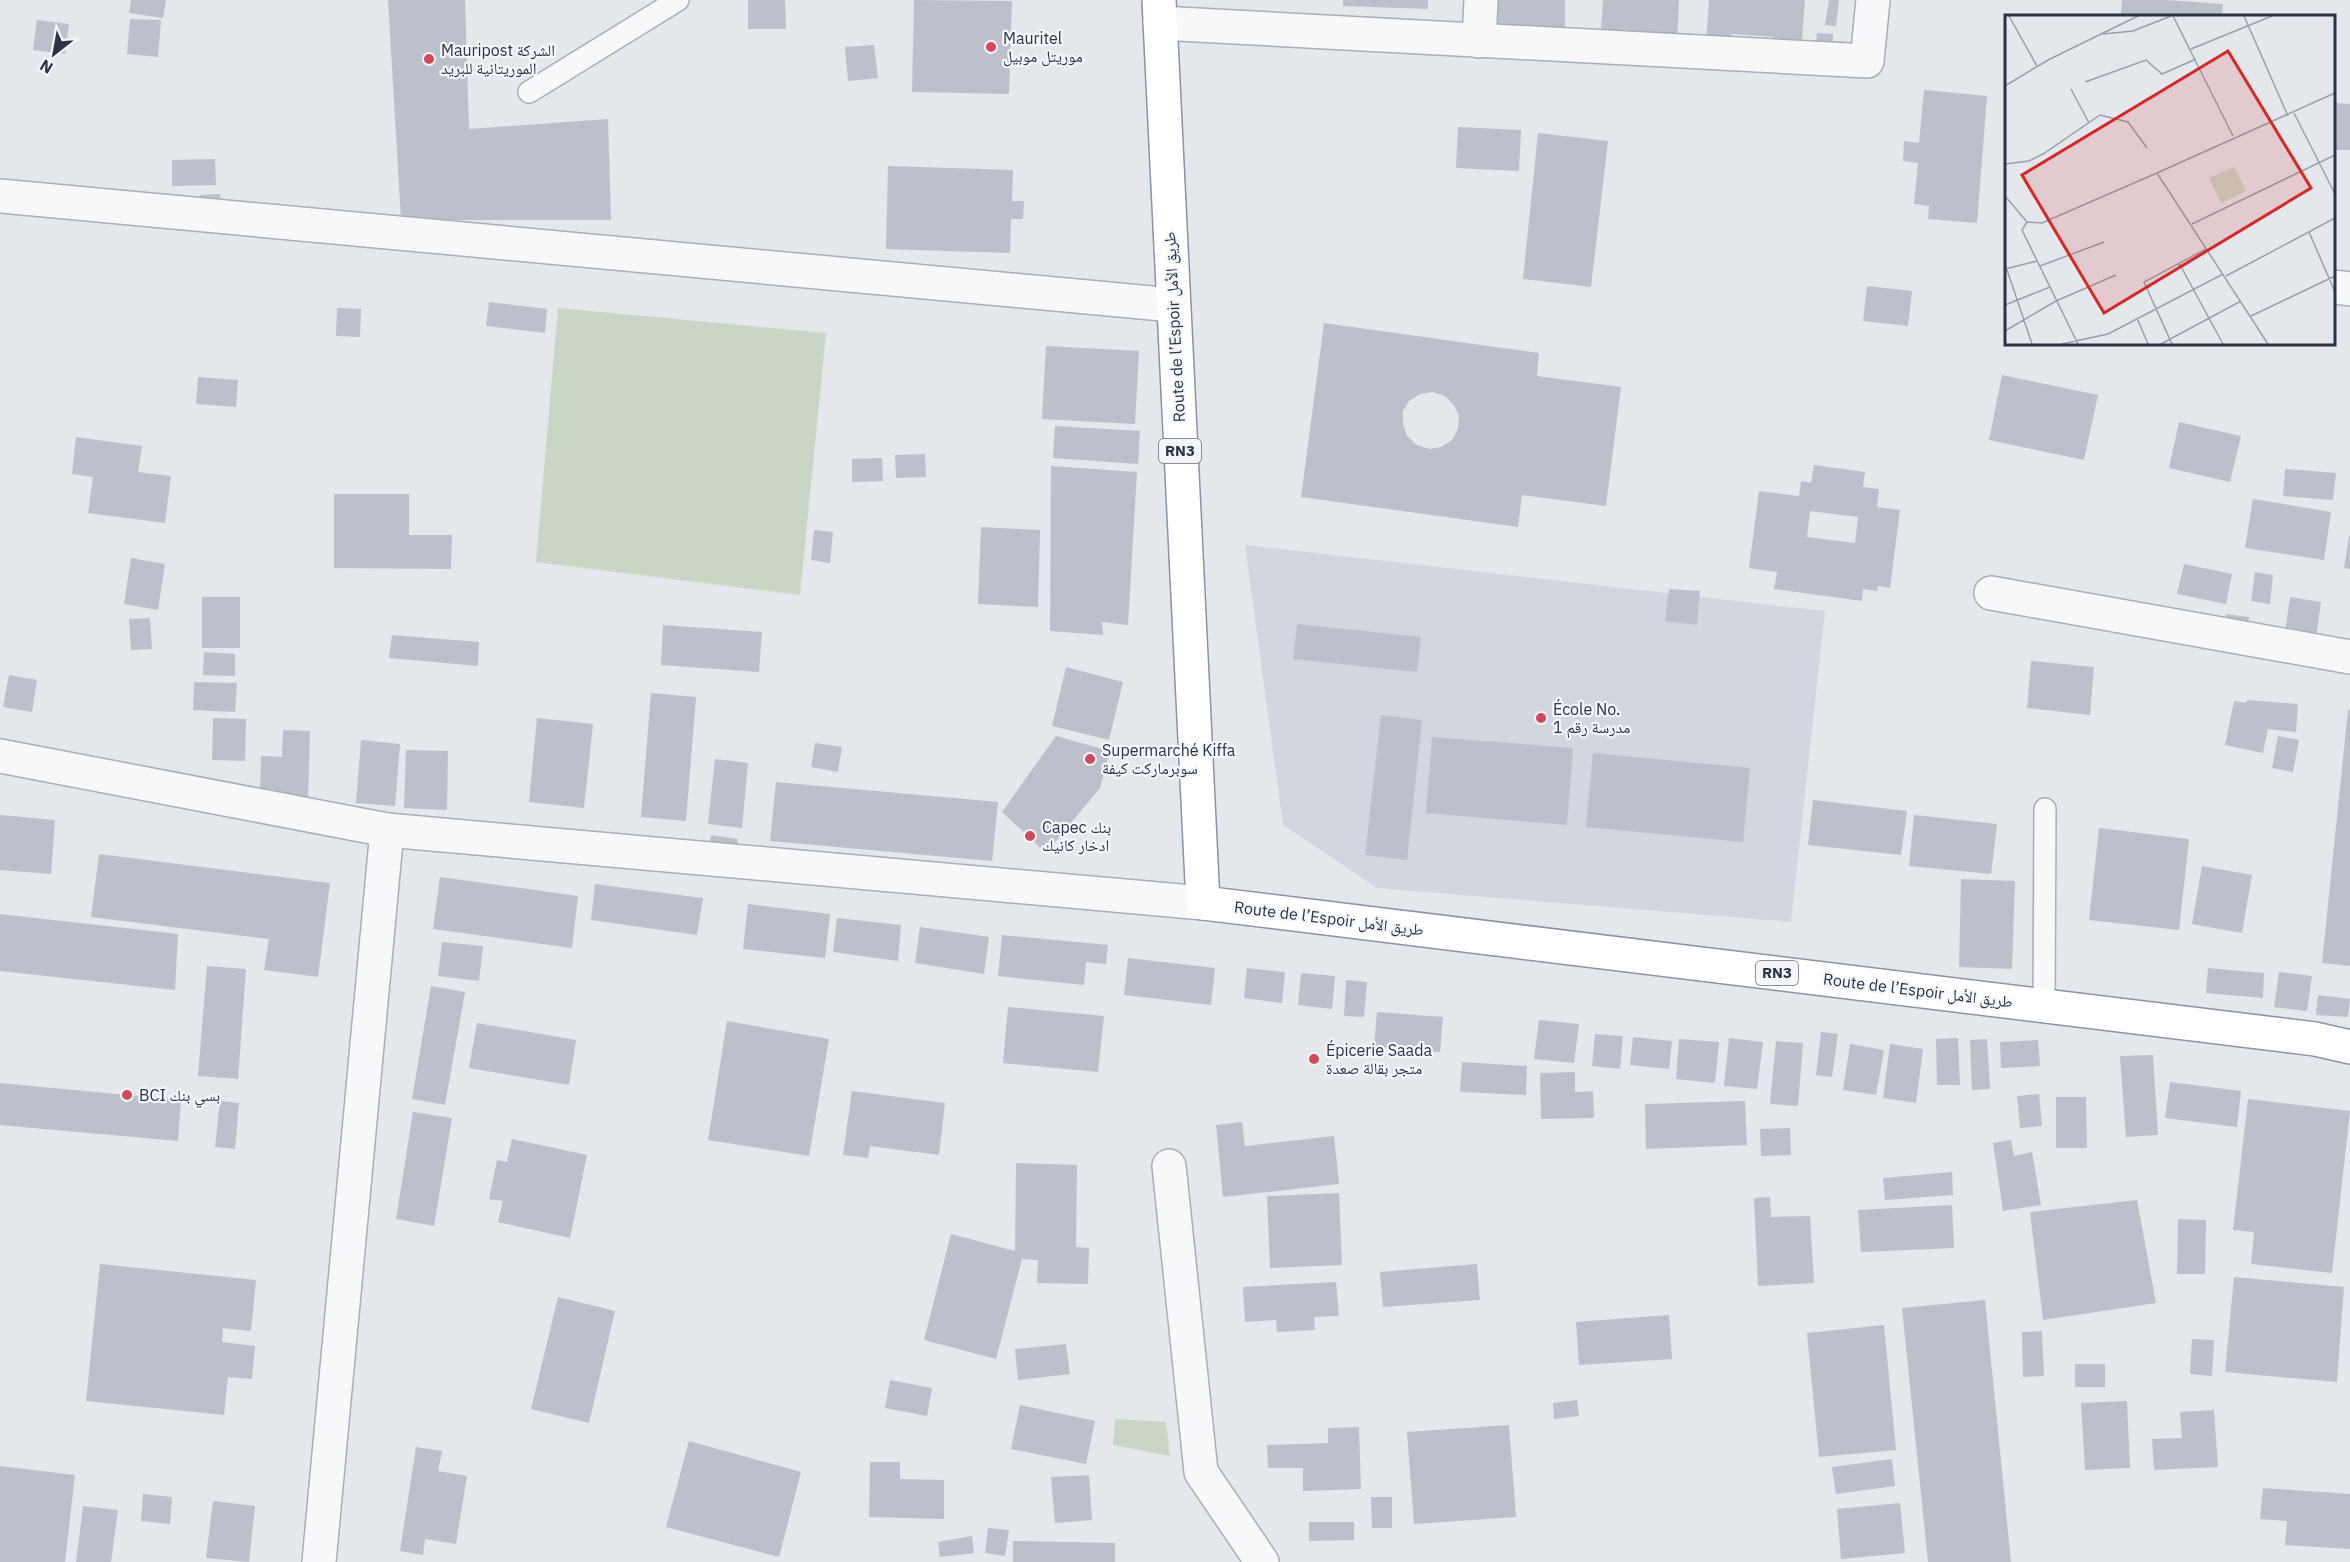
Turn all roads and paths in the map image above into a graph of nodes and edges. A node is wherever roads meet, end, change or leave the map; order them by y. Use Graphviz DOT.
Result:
graph roads {
  1 [pos="678,0"];
  2 [pos="1480,0"];
  3 [pos="1873,0"];
  4 [pos="1159,11"];
  5 [pos="1479,41"];
  6 [pos="529,92"];
  7 [pos="0,196"];
  8 [pos="2335,287"];
  9 [pos="2350,289"];
  10 [pos="1173,304"];
  11 [pos="1992,593"];
  12 [pos="2350,657"];
  13 [pos="0,756"];
  14 [pos="2045,809"];
  15 [pos="387,830"];
  16 [pos="1203,903"];
  17 [pos="2044,1006"];
  18 [pos="2350,1047"];
  19 [pos="1169,1166"];
  20 [pos="319,1562"];
  21 [pos="1262,1562"];
  1 -- 6 [label="lane"];
  2 -- 5 [label="street"];
  3 -- 5 [label="street"];
  4 -- 5 [label="street"];
  4 -- 10 [label="highway, Route de l’Espoir طريق الأمل / RN3"];
  7 -- 10 [label="street"];
  8 -- 9 [label="street"];
  10 -- 16 [label="highway, Route de l’Espoir طريق الأمل / RN3"];
  11 -- 12 [label="street"];
  13 -- 15 [label="street"];
  14 -- 17 [label="lane"];
  15 -- 16 [label="street"];
  15 -- 20 [label="street"];
  16 -- 17 [label="highway, Route de l’Espoir طريق الأمل / RN3"];
  17 -- 18 [label="highway, Route de l’Espoir طريق الأمل / RN3"];
  19 -- 21 [label="street"];
}
